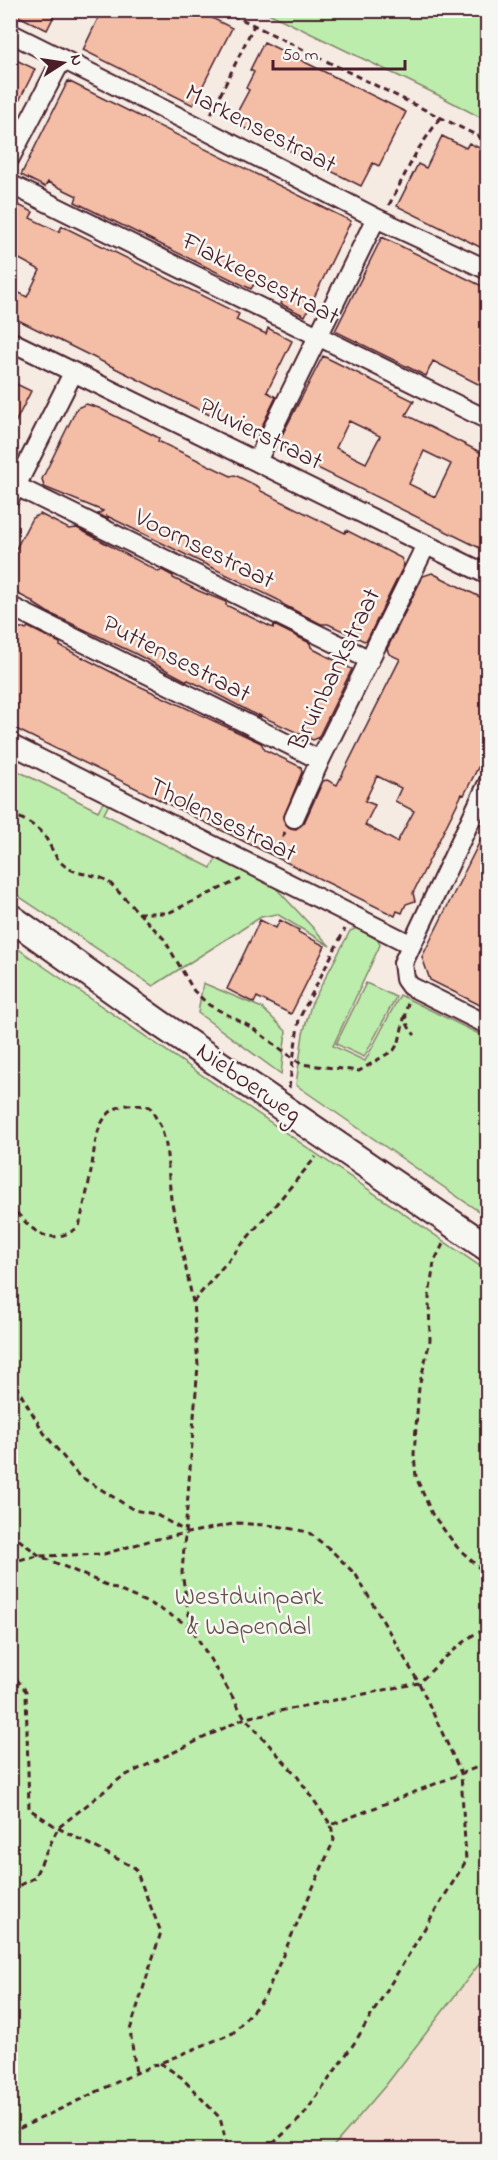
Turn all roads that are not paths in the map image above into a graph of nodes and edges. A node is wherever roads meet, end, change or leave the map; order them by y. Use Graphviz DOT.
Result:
graph roads {
  1 [pos="10,33"];
  2 [pos="62,59"];
  3 [pos="10,158"];
  4 [pos="10,184"];
  5 [pos="378,219"];
  6 [pos="488,270"];
  7 [pos="317,337"];
  8 [pos="10,341"];
  9 [pos="73,373"];
  10 [pos="488,420"];
  11 [pos="257,462"];
  12 [pos="13,492"];
  13 [pos="426,544"];
  14 [pos="488,575"];
  15 [pos="10,606"];
  16 [pos="370,660"];
  17 [pos="10,744"];
  18 [pos="320,760"];
  19 [pos="488,783"];
  20 [pos="289,824"];
  21 [pos="10,917"];
  22 [pos="410,944"];
  23 [pos="488,1025"];
  24 [pos="488,1248"];
  1 -- 2 [label="street, Markensestraat"];
  2 -- 3 [label="street"];
  2 -- 5 [label="street, Markensestraat"];
  4 -- 7 [label="street, Flakkeesestraat"];
  5 -- 6 [label="street, Markensestraat"];
  5 -- 7 [label="street"];
  7 -- 10 [label="street, Flakkeesestraat"];
  7 -- 11 [label="street"];
  8 -- 9 [label="street, Pluvierstraat"];
  9 -- 11 [label="street, Pluvierstraat"];
  9 -- 12 [label="street"];
  11 -- 13 [label="street, Pluvierstraat"];
  12 -- 16 [label="street, Voornsestraat"];
  13 -- 14 [label="street, Pluvierstraat"];
  13 -- 16 [label="street, Bruinbankstraat"];
  15 -- 18 [label="street, Puttensestraat"];
  16 -- 18 [label="street, Bruinbankstraat"];
  17 -- 22 [label="street, Tholensestraat"];
  18 -- 20 [label="street, Bruinbankstraat"];
  19 -- 22 [label="street"];
  21 -- 24 [label="street, Nieboerweg"];
  22 -- 23 [label="street"];
}
